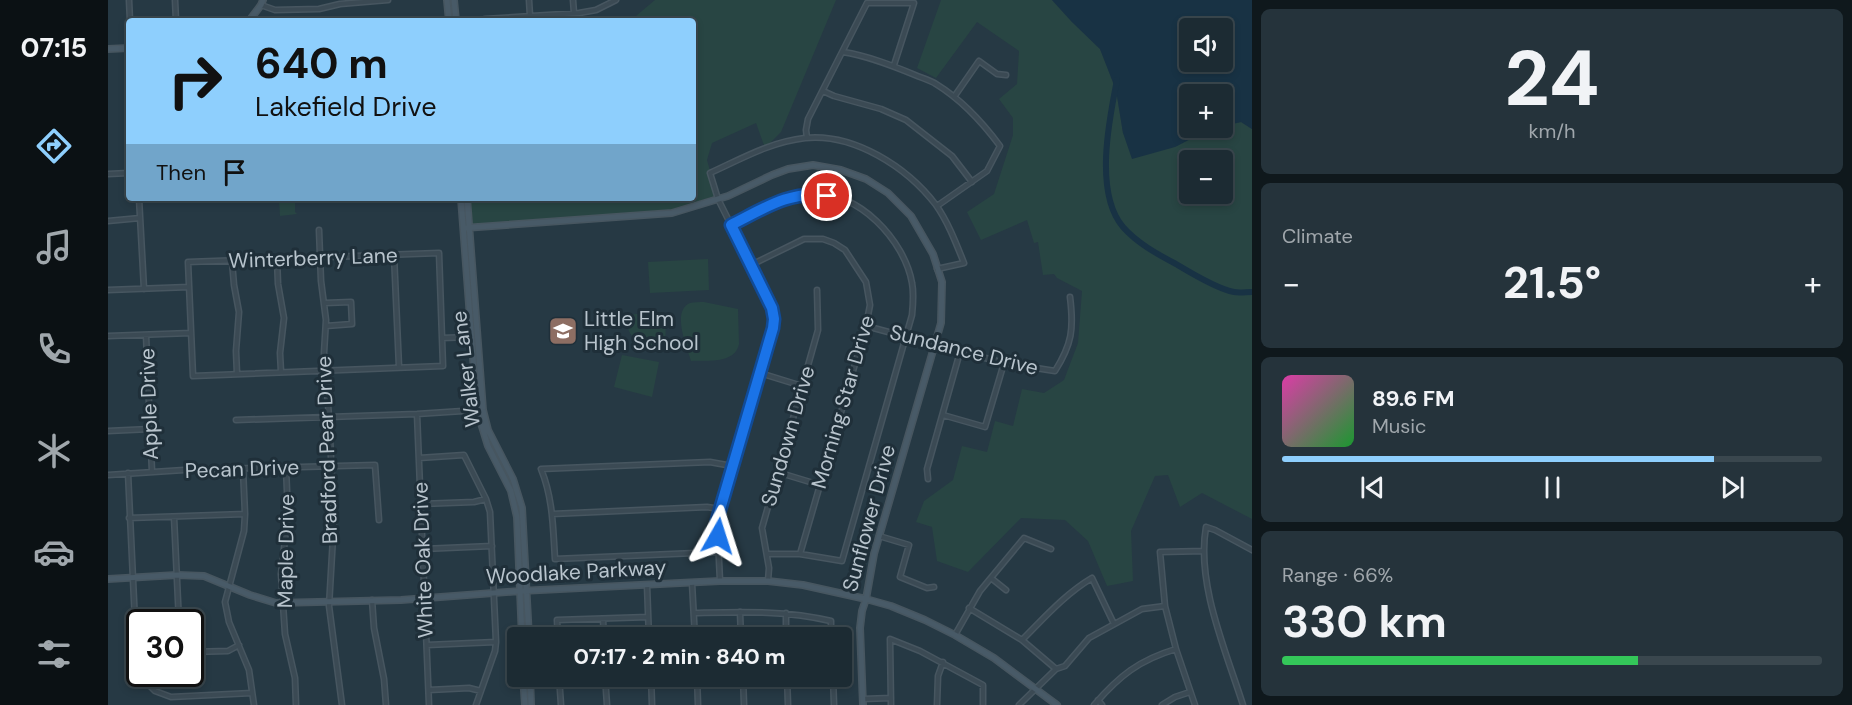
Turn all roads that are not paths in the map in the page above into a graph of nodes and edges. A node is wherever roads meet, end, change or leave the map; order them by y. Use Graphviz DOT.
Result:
graph roads {
  1 [pos="129,0"];
  2 [pos="175,0"];
  3 [pos="388,0"];
  4 [pos="447,0"];
  5 [pos="453,0"];
  6 [pos="529,0"];
  7 [pos="573,0"];
  8 [pos="616,0"];
  9 [pos="262,2"];
  10 [pos="346,2"];
  11 [pos="574,13"];
  12 [pos="530,16"];
  13 [pos="130,18"];
  14 [pos="176,18"];
  15 [pos="251,18"];
  16 [pos="448,18"];
  17 [pos="456,18"];
  18 [pos="508,18"];
  19 [pos="126,48"];
  20 [pos="108,49"];
  21 [pos="843,51"];
  22 [pos="894,65"];
  23 [pos="1006,75"];
  24 [pos="823,91"];
  25 [pos="954,97"];
  26 [pos="807,138"];
  27 [pos="126,173"];
  28 [pos="108,174"];
  29 [pos="972,182"];
  30 [pos="718,199"];
  31 [pos="139,201"];
  32 [pos="462,201"];
  33 [pos="467,201"];
  34 [pos="937,206"];
  35 [pos="140,218"];
  36 [pos="108,221"];
  37 [pos="731,225"];
  38 [pos="467,228"];
  39 [pos="319,230"];
  40 [pos="394,255"];
  41 [pos="320,257"];
  42 [pos="277,259"];
  43 [pos="232,261"];
  44 [pos="751,265"];
  45 [pos="938,269"];
  46 [pos="189,287"];
  47 [pos="144,289"];
  48 [pos="108,290"];
  49 [pos="817,290"];
  50 [pos="1070,297"];
  51 [pos="325,303"];
  52 [pos="326,326"];
  53 [pos="866,326"];
  54 [pos="191,333"];
  55 [pos="146,335"];
  56 [pos="108,336"];
  57 [pos="907,336"];
  58 [pos="474,337"];
  59 [pos="442,338"];
  60 [pos="935,344"];
  61 [pos="960,352"];
  62 [pos="1004,363"];
  63 [pos="399,367"];
  64 [pos="325,370"];
  65 [pos="281,372"];
  66 [pos="760,373"];
  67 [pos="237,374"];
  68 [pos="802,386"];
  69 [pos="480,410"];
  70 [pos="417,414"];
  71 [pos="943,415"];
  72 [pos="329,417"];
  73 [pos="236,420"];
  74 [pos="150,429"];
  75 [pos="108,431"];
  76 [pos="419,458"];
  77 [pos="331,466"];
  78 [pos="732,466"];
  79 [pos="286,468"];
  80 [pos="243,469"];
  81 [pos="152,472"];
  82 [pos="777,472"];
  83 [pos="128,473"];
  84 [pos="108,475"];
  85 [pos="928,479"];
  86 [pos="820,485"];
  87 [pos="486,499"];
  88 [pos="421,504"];
  89 [pos="720,509"];
  90 [pos="245,514"];
  91 [pos="552,514"];
  92 [pos="174,517"];
  93 [pos="129,518"];
  94 [pos="379,520"];
  95 [pos="879,536"];
  96 [pos="492,546"];
  97 [pos="423,549"];
  98 [pos="1051,549"];
  99 [pos="1252,550"];
  100 [pos="1204,551"];
  101 [pos="719,552"];
  102 [pos="768,554"];
  103 [pos="800,554"];
  104 [pos="177,575"];
  105 [pos="132,577"];
  106 [pos="991,578"];
  107 [pos="108,579"];
  108 [pos="768,581"];
  109 [pos="720,582"];
  110 [pos="692,583"];
  111 [pos="229,585"];
  112 [pos="647,585"];
  113 [pos="934,586"];
  114 [pos="1006,590"];
  115 [pos="524,591"];
  116 [pos="493,592"];
  117 [pos="425,599"];
  118 [pos="866,599"];
  119 [pos="372,600"];
  120 [pos="284,602"];
  121 [pos="329,602"];
  122 [pos="1165,606"];
  123 [pos="969,608"];
  124 [pos="134,609"];
  125 [pos="178,609"];
  126 [pos="740,612"];
  127 [pos="694,613"];
  128 [pos="786,613"];
  129 [pos="648,616"];
  130 [pos="603,619"];
  131 [pos="1114,624"];
  132 [pos="522,627"];
  133 [pos="528,627"];
  134 [pos="557,627"];
  135 [pos="603,627"];
  136 [pos="648,627"];
  137 [pos="695,627"];
  138 [pos="741,627"];
  139 [pos="786,627"];
  140 [pos="831,627"];
  141 [pos="956,635"];
  142 [pos="1022,640"];
  143 [pos="496,642"];
  144 [pos="239,645"];
  145 [pos="427,645"];
  146 [pos="1176,649"];
  147 [pos="204,652"];
  148 [pos="943,662"];
  149 [pos="1056,669"];
  150 [pos="150,687"];
  151 [pos="524,687"];
  152 [pos="530,687"];
  153 [pos="560,687"];
  154 [pos="606,687"];
  155 [pos="651,687"];
  156 [pos="697,687"];
  157 [pos="743,687"];
  158 [pos="787,687"];
  159 [pos="833,687"];
  160 [pos="1036,689"];
  161 [pos="429,690"];
  162 [pos="481,691"];
  163 [pos="1191,692"];
  164 [pos="252,693"];
  165 [pos="891,698"];
  166 [pos="1098,700"];
  167 [pos="863,702"];
  168 [pos="254,705"];
  169 [pos="296,705"];
  170 [pos="342,705"];
  171 [pos="386,705"];
  172 [pos="429,705"];
  173 [pos="476,705"];
  174 [pos="525,705"];
  175 [pos="531,705"];
  176 [pos="561,705"];
  177 [pos="607,705"];
  178 [pos="652,705"];
  179 [pos="698,705"];
  180 [pos="744,705"];
  181 [pos="788,705"];
  182 [pos="834,705"];
  183 [pos="891,705"];
  184 [pos="937,705"];
  185 [pos="983,705"];
  186 [pos="1019,705"];
  187 [pos="1057,705"];
  188 [pos="1094,705"];
  189 [pos="1102,705"];
  190 [pos="1162,705"];
  191 [pos="1195,705"];
  192 [pos="1243,705"];
  1 -- 13 [label="street"];
  2 -- 14 [label="street"];
  3 -- 10 [label="street"];
  4 -- 16 [label="street"];
  5 -- 17 [label="street"];
  6 -- 12 [label="street"];
  7 -- 11 [label="street"];
  8 -- 11 [label="street"];
  9 -- 10 [label="street"];
  9 -- 15 [label="street"];
  11 -- 12 [label="street"];
  12 -- 18 [label="street"];
  19 -- 20 [label="street"];
  21 -- 22 [label="street"];
  21 -- 22 [label="street"];
  21 -- 24 [label="street"];
  22 -- 25 [label="street"];
  23 -- 25 [label="street"];
  24 -- 26 [label="street"];
  24 -- 29 [label="street"];
  25 -- 29 [label="street"];
  26 -- 30 [label="street"];
  26 -- 34 [label="street"];
  27 -- 28 [label="street"];
  29 -- 34 [label="street"];
  30 -- 37 [label="street"];
  30 -- 38 [label="street, Sunflower Drive"];
  30 -- 45 [label="street, Sunflower Drive"];
  31 -- 35 [label="street"];
  32 -- 38 [label="street, Walker Lane"];
  33 -- 38 [label="street, Walker Lane"];
  34 -- 45 [label="street"];
  35 -- 36 [label="street"];
  35 -- 47 [label="street"];
  37 -- 44 [label="street"];
  37 -- 57 [label="street"];
  38 -- 58 [label="street, Walker Lane"];
  39 -- 41 [label="street, Bradford Pear Drive"];
  40 -- 41 [label="street, Winterberry Lane"];
  40 -- 59 [label="street, Winterberry Lane"];
  40 -- 63 [label="street"];
  41 -- 42 [label="street, Winterberry Lane"];
  41 -- 51 [label="street, Bradford Pear Drive"];
  42 -- 43 [label="street, Winterberry Lane"];
  42 -- 65 [label="street"];
  43 -- 46 [label="street, Winterberry Lane"];
  43 -- 67 [label="street"];
  44 -- 53 [label="street, Morning Star Drive"];
  44 -- 66 [label="street"];
  45 -- 60 [label="street, Sunflower Drive"];
  46 -- 47 [label="street"];
  46 -- 54 [label="street"];
  47 -- 48 [label="street"];
  49 -- 68 [label="street, Sundown Drive"];
  50 -- 62 [label="street, Sundance Drive"];
  51 -- 52 [label="street, Bradford Pear Drive"];
  51 -- 52 [label="street"];
  52 -- 64 [label="street, Bradford Pear Drive"];
  53 -- 57 [label="street, Sundance Drive"];
  53 -- 86 [label="street, Morning Star Drive"];
  54 -- 55 [label="street"];
  54 -- 67 [label="street"];
  55 -- 56 [label="street"];
  55 -- 74 [label="street, Apple Drive"];
  57 -- 60 [label="street, Sundance Drive"];
  57 -- 103 [label="street"];
  58 -- 59 [label="street"];
  58 -- 69 [label="street, Walker Lane"];
  59 -- 63 [label="street"];
  60 -- 61 [label="street, Sundance Drive"];
  60 -- 95 [label="street, Sunflower Drive"];
  61 -- 62 [label="street, Sundance Drive"];
  61 -- 71 [label="street"];
  62 -- 71 [label="street"];
  63 -- 64 [label="street"];
  64 -- 65 [label="street"];
  64 -- 72 [label="street, Bradford Pear Drive"];
  65 -- 67 [label="street"];
  66 -- 68 [label="street"];
  66 -- 78 [label="street"];
  68 -- 82 [label="street, Sundown Drive"];
  69 -- 70 [label="street"];
  69 -- 115 [label="street, Walker Lane"];
  70 -- 72 [label="street"];
  70 -- 76 [label="street, White Oak Drive"];
  71 -- 85 [label="street"];
  72 -- 73 [label="street"];
  72 -- 77 [label="street, Bradford Pear Drive"];
  74 -- 75 [label="street"];
  74 -- 81 [label="street, Apple Drive"];
  76 -- 87 [label="street"];
  76 -- 88 [label="street, White Oak Drive"];
  77 -- 79 [label="street, Pecan Drive"];
  77 -- 94 [label="street, Pecan Drive"];
  77 -- 121 [label="street, Bradford Pear Drive"];
  78 -- 89 [label="street"];
  78 -- 91 [label="street"];
  79 -- 80 [label="street, Pecan Drive"];
  79 -- 120 [label="street, Maple Drive"];
  80 -- 81 [label="street, Pecan Drive"];
  80 -- 90 [label="street"];
  81 -- 83 [label="street, Pecan Drive"];
  82 -- 86 [label="street"];
  82 -- 102 [label="street, Sundown Drive"];
  83 -- 84 [label="street, Pecan Drive"];
  83 -- 93 [label="street"];
  86 -- 103 [label="street, Morning Star Drive"];
  87 -- 88 [label="street"];
  87 -- 96 [label="street"];
  88 -- 97 [label="street, White Oak Drive"];
  89 -- 91 [label="street"];
  89 -- 101 [label="street"];
  90 -- 92 [label="street"];
  90 -- 111 [label="street"];
  91 -- 101 [label="street"];
  92 -- 93 [label="street"];
  92 -- 104 [label="street"];
  93 -- 105 [label="street"];
  95 -- 113 [label="street"];
  95 -- 118 [label="street, Sunflower Drive"];
  96 -- 97 [label="street"];
  96 -- 116 [label="street"];
  97 -- 117 [label="street, White Oak Drive"];
  98 -- 106 [label="street"];
  99 -- 100 [label="street"];
  100 -- 122 [label="street"];
  100 -- 192 [label="street"];
  101 -- 109 [label="street"];
  102 -- 103 [label="street"];
  102 -- 108 [label="street, Sundown Drive"];
  104 -- 105 [label="street, Woodlake Parkway"];
  104 -- 111 [label="street, Woodlake Parkway"];
  104 -- 125 [label="street"];
  105 -- 107 [label="street, Woodlake Parkway"];
  105 -- 124 [label="street"];
  106 -- 114 [label="street"];
  106 -- 123 [label="street"];
  108 -- 109 [label="street, Woodlake Parkway"];
  108 -- 118 [label="street, Woodlake Parkway"];
  109 -- 110 [label="street, Woodlake Parkway"];
  110 -- 112 [label="street, Woodlake Parkway"];
  110 -- 127 [label="street"];
  111 -- 120 [label="street, Woodlake Parkway"];
  111 -- 144 [label="street"];
  112 -- 115 [label="street, Woodlake Parkway"];
  112 -- 129 [label="street"];
  115 -- 116 [label="street, Woodlake Parkway"];
  115 -- 132 [label="street, Walker Lane"];
  115 -- 133 [label="street, Walker Lane"];
  116 -- 117 [label="street, Woodlake Parkway"];
  116 -- 143 [label="street"];
  117 -- 119 [label="street, Woodlake Parkway"];
  117 -- 145 [label="street, White Oak Drive"];
  118 -- 141 [label="street, Woodlake Parkway"];
  118 -- 167 [label="street, Sunflower Drive"];
  119 -- 121 [label="street, Woodlake Parkway"];
  119 -- 171 [label="street"];
  120 -- 121 [label="street, Woodlake Parkway"];
  120 -- 169 [label="street, Maple Drive"];
  121 -- 170 [label="street, Bradford Pear Drive"];
  122 -- 131 [label="street"];
  122 -- 146 [label="street"];
  123 -- 141 [label="street"];
  123 -- 142 [label="street"];
  126 -- 127 [label="street"];
  126 -- 128 [label="street"];
  126 -- 138 [label="street"];
  127 -- 137 [label="street"];
  128 -- 139 [label="street"];
  128 -- 140 [label="street"];
  129 -- 130 [label="street"];
  129 -- 136 [label="street"];
  130 -- 134 [label="street"];
  130 -- 135 [label="street"];
  131 -- 142 [label="street"];
  131 -- 149 [label="street"];
  141 -- 160 [label="street, Woodlake Parkway"];
  142 -- 149 [label="street"];
  143 -- 145 [label="street"];
  143 -- 162 [label="street"];
  144 -- 147 [label="street"];
  144 -- 164 [label="street"];
  145 -- 161 [label="street, White Oak Drive"];
  146 -- 163 [label="street"];
  146 -- 166 [label="street"];
  148 -- 165 [label="street"];
  148 -- 184 [label="street"];
  148 -- 185 [label="street"];
  149 -- 160 [label="street"];
  150 -- 164 [label="street"];
  151 -- 174 [label="street"];
  152 -- 175 [label="street"];
  153 -- 176 [label="street"];
  154 -- 177 [label="street"];
  155 -- 178 [label="street"];
  156 -- 179 [label="street"];
  157 -- 180 [label="street"];
  158 -- 181 [label="street"];
  159 -- 182 [label="street"];
  160 -- 186 [label="street"];
  160 -- 187 [label="street, Woodlake Parkway"];
  161 -- 162 [label="street"];
  161 -- 172 [label="street, White Oak Drive"];
  162 -- 173 [label="street"];
  163 -- 190 [label="street"];
  163 -- 191 [label="street"];
  164 -- 168 [label="street"];
  165 -- 167 [label="street"];
  165 -- 183 [label="street"];
  166 -- 188 [label="street"];
  166 -- 189 [label="street"];
}
